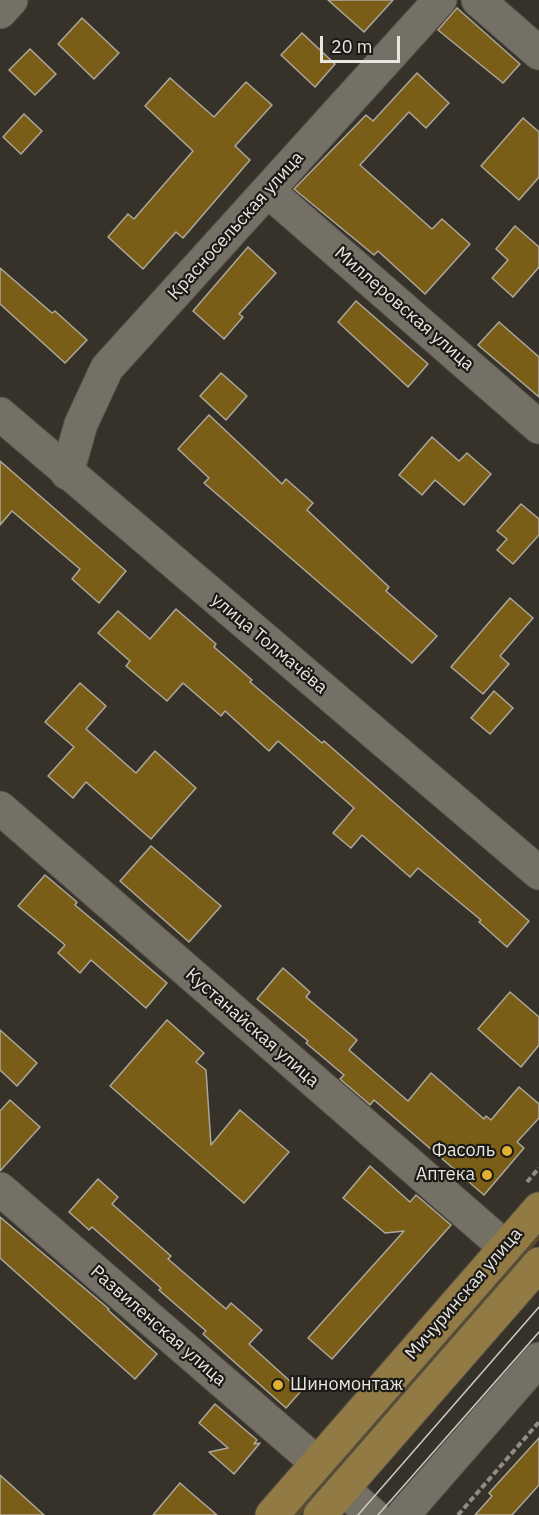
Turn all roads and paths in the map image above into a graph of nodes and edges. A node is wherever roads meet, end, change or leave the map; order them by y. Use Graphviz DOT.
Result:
graph roads {
  1 [pos="11,0"];
  2 [pos="440,0"];
  3 [pos="478,0"];
  4 [pos="0,12"];
  5 [pos="539,53"];
  6 [pos="268,191"];
  7 [pos="0,414"];
  8 [pos="539,427"];
  9 [pos="68,473"];
  10 [pos="0,808"];
  11 [pos="539,873"];
  12 [pos="0,1190"];
  13 [pos="539,1209"];
  14 [pos="505,1247"];
  15 [pos="537,1269"];
  16 [pos="539,1359"];
  17 [pos="539,1422"];
  18 [pos="317,1463"];
  19 [pos="343,1488"];
  20 [pos="272,1515"];
  21 [pos="320,1515"];
  22 [pos="373,1515"];
  23 [pos="403,1515"];
  24 [pos="459,1515"];
  1 -- 4 [label="street"];
  2 -- 6 [label="street, Красносельская улица"];
  3 -- 5 [label="street"];
  6 -- 8 [label="street, Миллеровская улица"];
  6 -- 9 [label="street, Красносельская улица"];
  7 -- 9 [label="street, улица Толмачёва"];
  9 -- 11 [label="street, улица Толмачёва"];
  10 -- 14 [label="street, Кустанайская улица"];
  12 -- 18 [label="street, Развиленская улица"];
  13 -- 14 [label="main road, Мичуринская улица"];
  14 -- 18 [label="main road, Мичуринская улица"];
  15 -- 19 [label="main road, Мичуринская улица"];
  16 -- 23 [label="street"];
  17 -- 24 [label="path"];
  18 -- 20 [label="main road, Мичуринская улица"];
  19 -- 21 [label="main road, Мичуринская улица"];
  19 -- 22 [label="street"];
}
